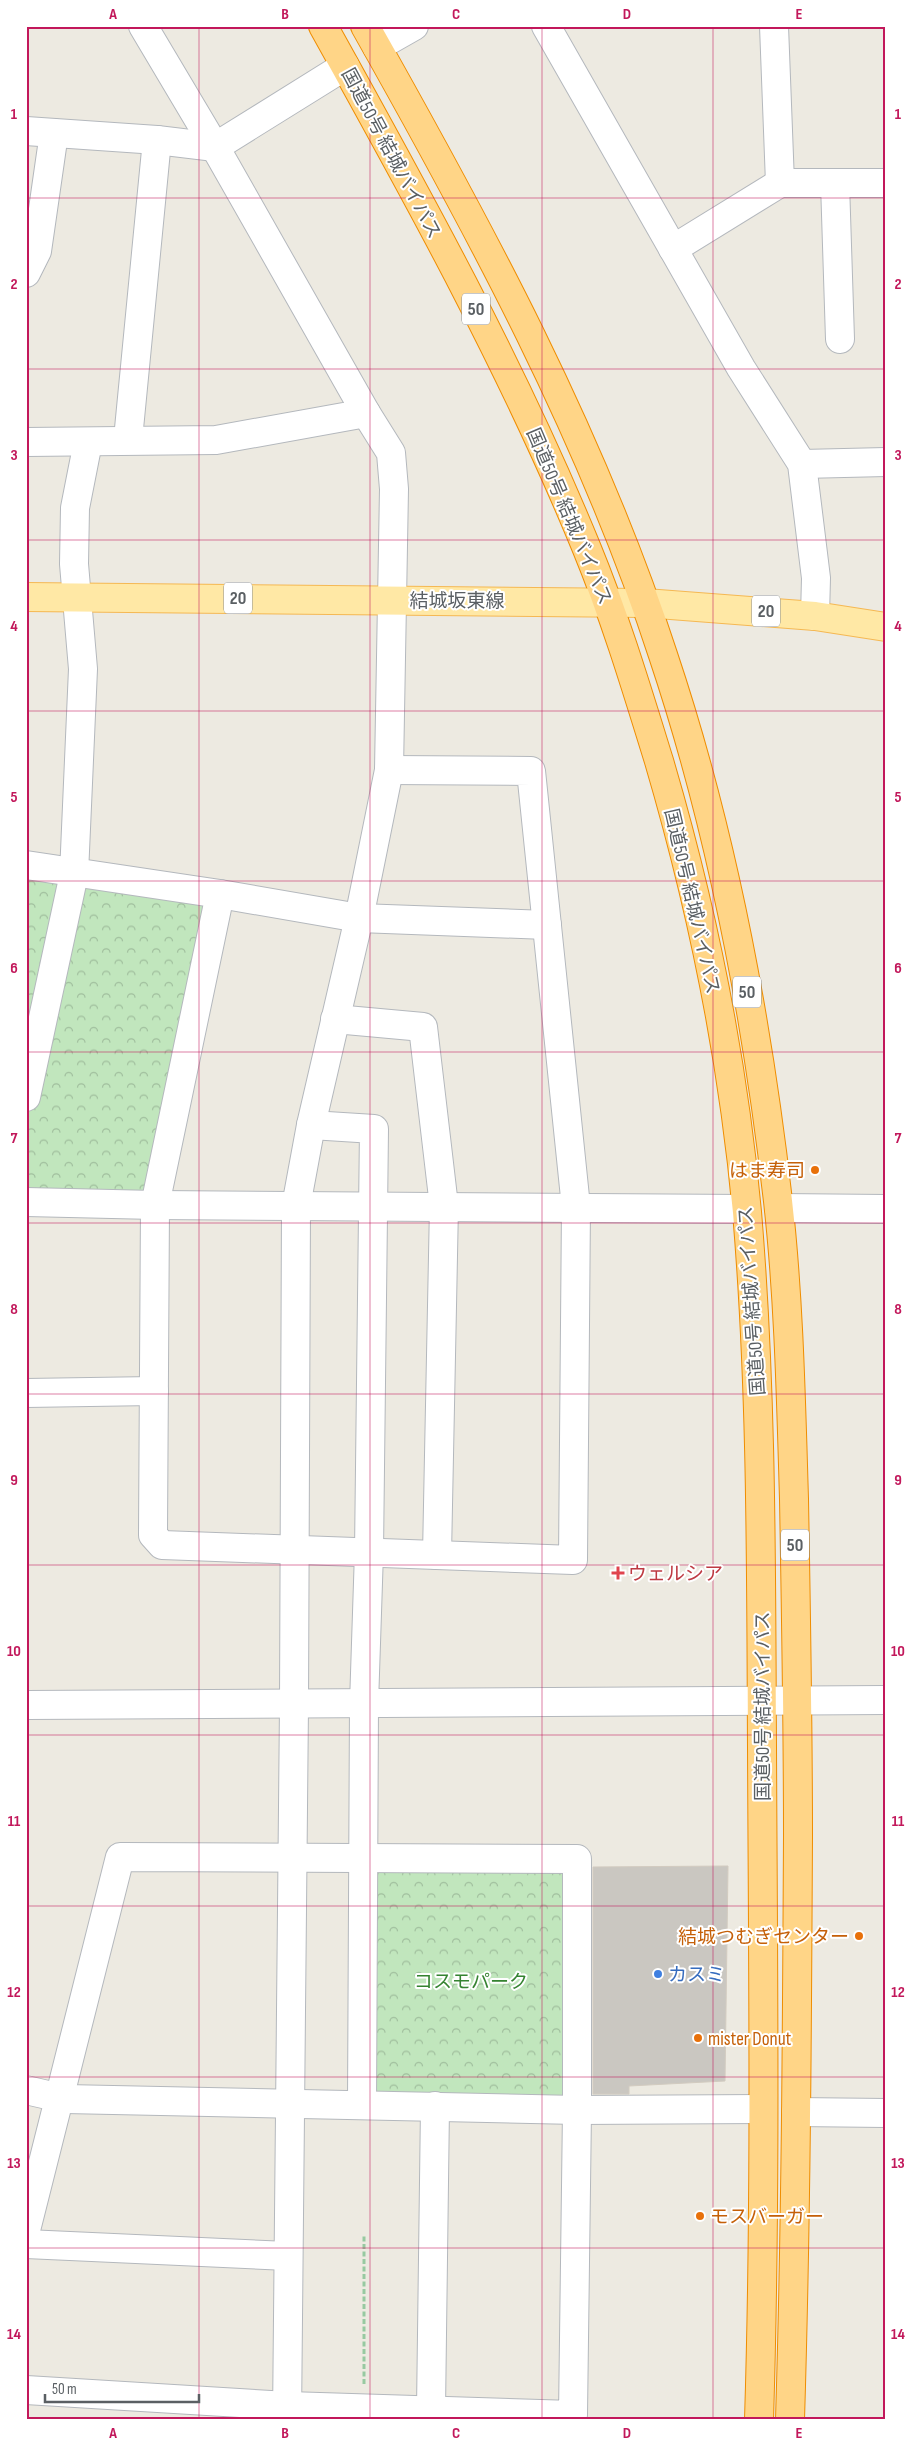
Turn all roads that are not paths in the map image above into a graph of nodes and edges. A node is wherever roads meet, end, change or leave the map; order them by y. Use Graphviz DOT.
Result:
graph roads {
  1 [pos="143,26"];
  2 [pos="324,26"];
  3 [pos="414,26"];
  4 [pos="546,26"];
  5 [pos="774,26"];
  6 [pos="371,37"];
  7 [pos="345,66"];
  8 [pos="26,131"];
  9 [pos="54,133"];
  10 [pos="157,140"];
  11 [pos="215,147"];
  12 [pos="780,183"];
  13 [pos="835,183"];
  14 [pos="886,183"];
  15 [pos="672,249"];
  16 [pos="26,273"];
  17 [pos="840,339"];
  18 [pos="366,413"];
  19 [pos="128,439"];
  20 [pos="26,442"];
  21 [pos="88,442"];
  22 [pos="886,462"];
  23 [pos="802,464"];
  24 [pos="78,596"];
  25 [pos="26,597"];
  26 [pos="391,600"];
  27 [pos="607,602"];
  28 [pos="645,603"];
  29 [pos="815,616"];
  30 [pos="886,627"];
  31 [pos="389,770"];
  32 [pos="26,865"];
  33 [pos="74,874"];
  34 [pos="220,894"];
  35 [pos="359,918"];
  36 [pos="547,925"];
  37 [pos="334,1018"];
  38 [pos="26,1097"];
  39 [pos="311,1125"];
  40 [pos="26,1202"];
  41 [pos="155,1205"];
  42 [pos="296,1206"];
  43 [pos="372,1206"];
  44 [pos="444,1206"];
  45 [pos="576,1207"];
  46 [pos="779,1208"];
  47 [pos="746,1209"];
  48 [pos="886,1209"];
  49 [pos="154,1392"];
  50 [pos="26,1393"];
  51 [pos="296,1549"];
  52 [pos="369,1552"];
  53 [pos="437,1555"];
  54 [pos="762,1700"];
  55 [pos="798,1700"];
  56 [pos="886,1700"];
  57 [pos="364,1704"];
  58 [pos="26,1705"];
  59 [pos="294,1705"];
  60 [pos="292,1858"];
  61 [pos="364,1858"];
  62 [pos="26,2090"];
  63 [pos="60,2098"];
  64 [pos="290,2103"];
  65 [pos="362,2105"];
  66 [pos="434,2106"];
  67 [pos="577,2110"];
  68 [pos="762,2110"];
  69 [pos="796,2112"];
  70 [pos="886,2113"];
  71 [pos="26,2230"];
  72 [pos="26,2244"];
  73 [pos="288,2256"];
  74 [pos="26,2390"];
  75 [pos="431,2410"];
  76 [pos="288,2413"];
  77 [pos="759,2420"];
  78 [pos="790,2420"];
  1 -- 11 [label="street"];
  2 -- 7 [label="highway, 国道50号 結城バイパス / 50"];
  3 -- 6 [label="street"];
  4 -- 15 [label="street"];
  5 -- 12 [label="street"];
  6 -- 28 [label="highway, 国道50号 結城バイパス / 50"];
  7 -- 11 [label="street"];
  7 -- 27 [label="highway, 国道50号 結城バイパス / 50"];
  8 -- 9 [label="street"];
  9 -- 10 [label="street"];
  9 -- 16 [label="street"];
  10 -- 11 [label="street"];
  10 -- 19 [label="street"];
  11 -- 18 [label="street"];
  12 -- 13 [label="street"];
  12 -- 15 [label="street"];
  13 -- 14 [label="street"];
  13 -- 17 [label="street"];
  15 -- 23 [label="street"];
  18 -- 19 [label="street"];
  18 -- 26 [label="street"];
  19 -- 21 [label="street"];
  20 -- 21 [label="street"];
  21 -- 24 [label="street"];
  22 -- 23 [label="street"];
  23 -- 29 [label="street"];
  24 -- 25 [label="main road, 結城坂東線 / 20"];
  24 -- 26 [label="main road, 結城坂東線 / 20"];
  24 -- 33 [label="street"];
  26 -- 27 [label="main road, 結城坂東線 / 20"];
  26 -- 31 [label="street"];
  27 -- 28 [label="main road, 結城坂東線 / 20"];
  27 -- 47 [label="highway, 国道50号 結城バイパス / 50"];
  28 -- 29 [label="main road, 結城坂東線 / 20"];
  28 -- 46 [label="highway, 国道50号 結城バイパス / 50"];
  29 -- 30 [label="main road, 結城坂東線 / 20"];
  31 -- 35 [label="street"];
  31 -- 36 [label="street"];
  32 -- 33 [label="street"];
  33 -- 34 [label="street"];
  33 -- 38 [label="street"];
  34 -- 35 [label="street"];
  34 -- 41 [label="street"];
  35 -- 36 [label="street"];
  35 -- 37 [label="street"];
  36 -- 45 [label="street"];
  37 -- 39 [label="street"];
  37 -- 44 [label="street"];
  39 -- 42 [label="street"];
  39 -- 43 [label="street"];
  40 -- 41 [label="street"];
  41 -- 42 [label="street"];
  41 -- 49 [label="street"];
  42 -- 43 [label="street"];
  42 -- 51 [label="street"];
  43 -- 44 [label="street"];
  43 -- 52 [label="street"];
  44 -- 45 [label="street"];
  44 -- 53 [label="street"];
  45 -- 47 [label="street"];
  45 -- 53 [label="street"];
  46 -- 48 [label="street"];
  46 -- 55 [label="highway, 国道50号 結城バイパス / 50"];
  47 -- 54 [label="highway, 国道50号 結城バイパス / 50"];
  49 -- 50 [label="street"];
  49 -- 51 [label="street"];
  51 -- 52 [label="street"];
  51 -- 59 [label="street"];
  52 -- 53 [label="street"];
  52 -- 57 [label="street"];
  54 -- 55 [label="street"];
  54 -- 57 [label="street"];
  54 -- 68 [label="highway, 国道50号 結城バイパス / 50"];
  55 -- 56 [label="street"];
  55 -- 69 [label="highway, 国道50号 結城バイパス / 50"];
  57 -- 59 [label="street"];
  57 -- 61 [label="street"];
  58 -- 59 [label="street"];
  59 -- 60 [label="street"];
  60 -- 61 [label="street"];
  60 -- 63 [label="street"];
  60 -- 64 [label="street"];
  61 -- 65 [label="street"];
  61 -- 67 [label="street"];
  62 -- 63 [label="street"];
  63 -- 64 [label="street"];
  63 -- 71 [label="street"];
  64 -- 65 [label="street"];
  64 -- 73 [label="street"];
  65 -- 66 [label="street"];
  66 -- 67 [label="street"];
  66 -- 75 [label="street"];
  67 -- 68 [label="street"];
  67 -- 75 [label="street"];
  68 -- 77 [label="highway, 国道50号 結城バイパス / 50"];
  69 -- 70 [label="street"];
  69 -- 78 [label="highway, 国道50号 結城バイパス / 50"];
  72 -- 73 [label="street"];
  73 -- 76 [label="street"];
  74 -- 76 [label="street"];
  75 -- 76 [label="street"];
}
